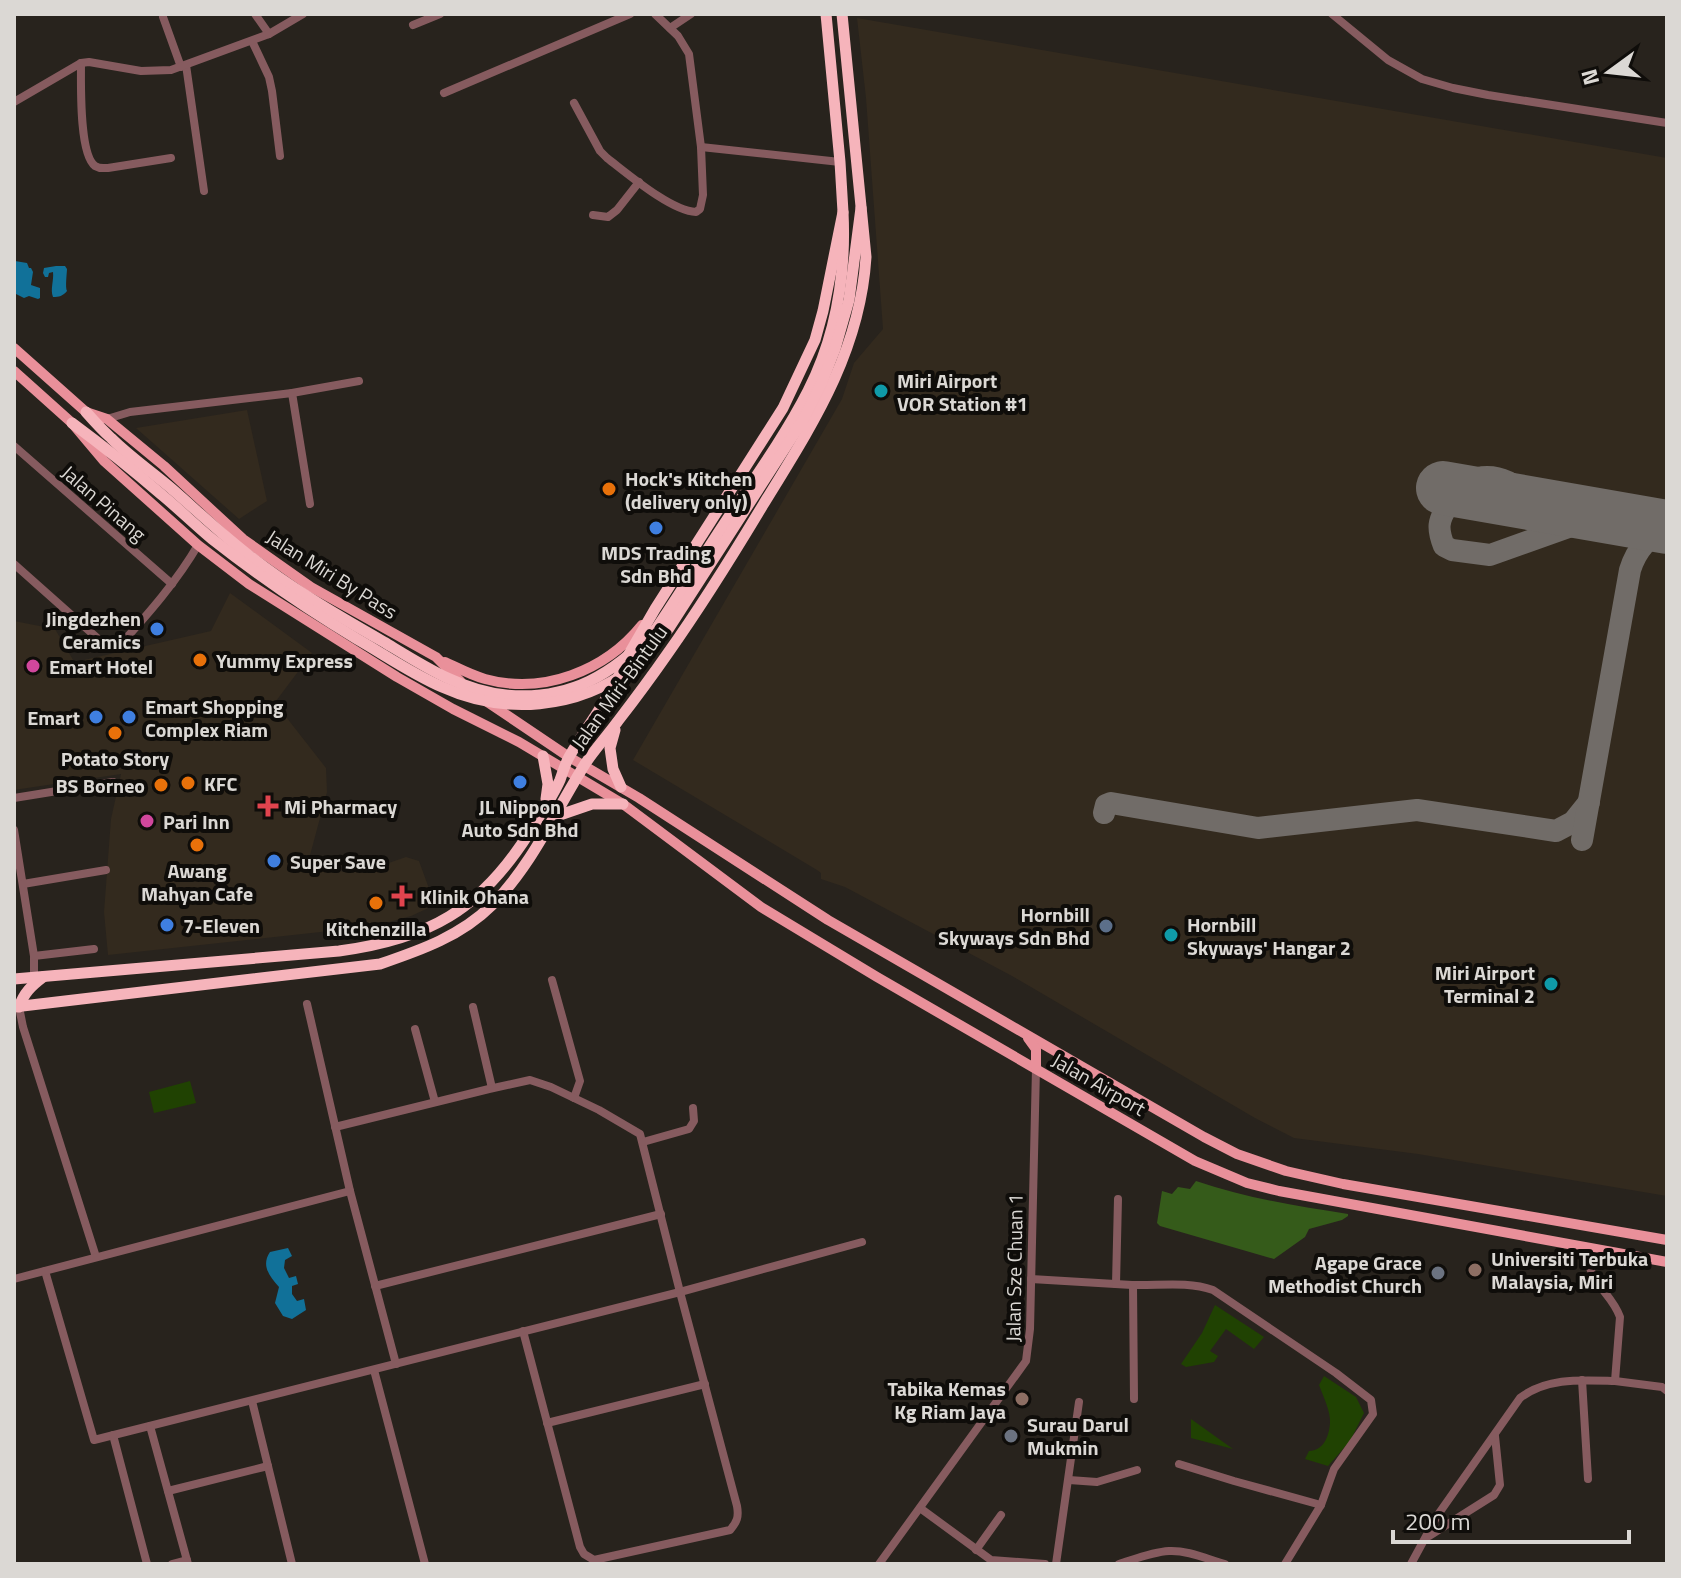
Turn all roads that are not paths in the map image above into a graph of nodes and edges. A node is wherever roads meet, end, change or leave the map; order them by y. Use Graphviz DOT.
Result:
graph roads {
  1 [pos="255,14"];
  2 [pos="303,14"];
  3 [pos="440,14"];
  4 [pos="630,14"];
  5 [pos="655,14"];
  6 [pos="691,14"];
  7 [pos="826,14"];
  8 [pos="842,14"];
  9 [pos="1332,14"];
  10 [pos="163,17"];
  11 [pos="413,25"];
  12 [pos="670,28"];
  13 [pos="269,34"];
  14 [pos="252,41"];
  15 [pos="81,63"];
  16 [pos="184,66"];
  17 [pos="444,93"];
  18 [pos="14,102"];
  19 [pos="574,103"];
  20 [pos="1667,123"];
  21 [pos="701,147"];
  22 [pos="280,156"];
  23 [pos="171,158"];
  24 [pos="840,162"];
  25 [pos="639,182"];
  26 [pos="204,191"];
  27 [pos="861,208"];
  28 [pos="843,212"];
  29 [pos="593,215"];
  30 [pos="14,348"];
  31 [pos="14,371"];
  32 [pos="359,381"];
  33 [pos="292,393"];
  34 [pos="86,412"];
  35 [pos="107,419"];
  36 [pos="72,423"];
  37 [pos="14,446"];
  38 [pos="310,504"];
  39 [pos="198,545"];
  40 [pos="14,564"];
  41 [pos="172,584"];
  42 [pos="655,609"];
  43 [pos="436,657"];
  44 [pos="618,721"];
  45 [pos="543,756"];
  46 [pos="567,763"];
  47 [pos="585,765"];
  48 [pos="578,777"];
  49 [pos="113,782"];
  50 [pos="621,787"];
  51 [pos="14,798"];
  52 [pos="623,804"];
  53 [pos="544,807"];
  54 [pos="554,817"];
  55 [pos="14,830"];
  56 [pos="106,870"];
  57 [pos="23,884"];
  58 [pos="94,949"];
  59 [pos="34,956"];
  60 [pos="38,977"];
  61 [pos="14,979"];
  62 [pos="552,980"];
  63 [pos="14,994"];
  64 [pos="307,1004"];
  65 [pos="17,1007"];
  66 [pos="473,1007"];
  67 [pos="415,1029"];
  68 [pos="1024,1034"];
  69 [pos="1036,1068"];
  70 [pos="492,1088"];
  71 [pos="574,1098"];
  72 [pos="435,1102"];
  73 [pos="693,1108"];
  74 [pos="335,1127"];
  75 [pos="643,1142"];
  76 [pos="350,1191"];
  77 [pos="1118,1199"];
  78 [pos="661,1214"];
  79 [pos="1556,1220"];
  80 [pos="1667,1240"];
  81 [pos="862,1242"];
  82 [pos="1586,1247"];
  83 [pos="96,1257"];
  84 [pos="1667,1262"];
  85 [pos="45,1271"];
  86 [pos="14,1279"];
  87 [pos="1031,1279"];
  88 [pos="1116,1284"];
  89 [pos="1133,1285"];
  90 [pos="375,1286"];
  91 [pos="680,1292"];
  92 [pos="523,1331"];
  93 [pos="396,1364"];
  94 [pos="374,1370"];
  95 [pos="1582,1380"];
  96 [pos="1615,1381"];
  97 [pos="705,1384"];
  98 [pos="1667,1391"];
  99 [pos="1134,1399"];
  100 [pos="252,1401"];
  101 [pos="1079,1402"];
  102 [pos="547,1423"];
  103 [pos="150,1426"];
  104 [pos="113,1435"];
  105 [pos="1495,1435"];
  106 [pos="1179,1464"];
  107 [pos="268,1466"];
  108 [pos="1137,1470"];
  109 [pos="1588,1479"];
  110 [pos="1069,1480"];
  111 [pos="168,1491"];
  112 [pos="1321,1505"];
  113 [pos="920,1508"];
  114 [pos="1001,1515"];
  115 [pos="1426,1538"];
  116 [pos="976,1550"];
  117 [pos="188,1562"];
  118 [pos="147,1564"];
  119 [pos="172,1564"];
  120 [pos="292,1564"];
  121 [pos="425,1564"];
  122 [pos="879,1564"];
  123 [pos="1045,1564"];
  124 [pos="1056,1564"];
  125 [pos="1119,1564"];
  126 [pos="1225,1564"];
  127 [pos="1285,1564"];
  128 [pos="1411,1564"];
  1 -- 13 [label="street"];
  2 -- 13 [label="street"];
  3 -- 11 [label="street"];
  4 -- 17 [label="street"];
  5 -- 12 [label="street"];
  6 -- 12 [label="street"];
  7 -- 24 [label="highway, Jalan Miri-Bintulu"];
  8 -- 27 [label="highway, Jalan Miri-Bintulu"];
  9 -- 20 [label="street"];
  10 -- 16 [label="street"];
  12 -- 21 [label="street"];
  13 -- 14 [label="street"];
  14 -- 16 [label="street"];
  14 -- 22 [label="street"];
  15 -- 16 [label="street"];
  15 -- 18 [label="street"];
  15 -- 23 [label="street"];
  16 -- 26 [label="street"];
  19 -- 25 [label="street"];
  21 -- 24 [label="street"];
  21 -- 25 [label="street"];
  24 -- 28 [label="highway, Jalan Miri-Bintulu"];
  25 -- 29 [label="street"];
  27 -- 36 [label="highway, bridge"];
  27 -- 44 [label="highway, Jalan Miri-Bintulu"];
  28 -- 34 [label="highway, bridge"];
  28 -- 42 [label="highway, Jalan Miri-Bintulu"];
  30 -- 34 [label="main road, Jalan Miri By Pass"];
  31 -- 36 [label="main road"];
  32 -- 33 [label="street"];
  33 -- 35 [label="street"];
  33 -- 38 [label="street"];
  34 -- 35 [label="main road, Jalan Miri By Pass"];
  35 -- 43 [label="main road, Jalan Miri By Pass"];
  36 -- 39 [label="main road"];
  37 -- 41 [label="street, Jalan Pinang"];
  39 -- 41 [label="street"];
  39 -- 45 [label="main road"];
  40 -- 41 [label="street"];
  42 -- 43 [label="main road"];
  42 -- 46 [label="highway, Jalan Miri-Bintulu"];
  43 -- 46 [label="main road, Jalan Miri By Pass"];
  44 -- 47 [label="highway, Jalan Miri-Bintulu"];
  44 -- 50 [label="highway"];
  45 -- 46 [label="main road"];
  45 -- 53 [label="highway"];
  46 -- 47 [label="main road, Jalan Airport"];
  46 -- 48 [label="main road, Jalan Airport"];
  46 -- 53 [label="highway, Jalan Miri-Bintulu"];
  47 -- 48 [label="highway, Jalan Miri-Bintulu"];
  47 -- 50 [label="main road, Jalan Airport"];
  48 -- 52 [label="main road, Jalan Airport"];
  48 -- 54 [label="highway, Jalan Miri-Bintulu"];
  49 -- 51 [label="street"];
  50 -- 68 [label="main road, Jalan Airport"];
  52 -- 54 [label="highway"];
  52 -- 69 [label="main road, Jalan Airport"];
  53 -- 60 [label="highway, Jalan Miri-Bintulu"];
  54 -- 65 [label="highway, Jalan Miri-Bintulu"];
  55 -- 57 [label="street"];
  56 -- 57 [label="street"];
  57 -- 59 [label="street"];
  58 -- 59 [label="street"];
  59 -- 60 [label="street"];
  60 -- 61 [label="highway, Jalan Miri-Bintulu"];
  60 -- 65 [label="highway"];
  62 -- 71 [label="street"];
  63 -- 65 [label="highway"];
  64 -- 74 [label="street"];
  65 -- 83 [label="street"];
  66 -- 70 [label="street"];
  67 -- 72 [label="street"];
  68 -- 69 [label="main road"];
  68 -- 79 [label="main road, Jalan Airport"];
  69 -- 82 [label="main road, Jalan Airport"];
  69 -- 87 [label="street, Jalan Sze Chuan 1"];
  70 -- 71 [label="street"];
  70 -- 72 [label="street"];
  71 -- 75 [label="street"];
  72 -- 74 [label="street"];
  73 -- 75 [label="street"];
  74 -- 76 [label="street"];
  75 -- 78 [label="street"];
  76 -- 83 [label="street"];
  76 -- 90 [label="street"];
  77 -- 88 [label="street"];
  78 -- 90 [label="street"];
  78 -- 91 [label="street"];
  79 -- 80 [label="main road, Jalan Airport"];
  79 -- 82 [label="main road"];
  81 -- 91 [label="street"];
  82 -- 84 [label="main road, Jalan Airport"];
  82 -- 96 [label="street"];
  83 -- 85 [label="street"];
  85 -- 86 [label="street"];
  85 -- 104 [label="street"];
  87 -- 88 [label="street"];
  87 -- 113 [label="street, Jalan Sze Chuan 1"];
  88 -- 89 [label="street"];
  89 -- 99 [label="street"];
  89 -- 112 [label="street"];
  90 -- 93 [label="street"];
  91 -- 92 [label="street"];
  91 -- 97 [label="street"];
  92 -- 93 [label="street"];
  92 -- 102 [label="street"];
  93 -- 94 [label="street"];
  94 -- 100 [label="street"];
  94 -- 121 [label="street"];
  95 -- 96 [label="street"];
  95 -- 105 [label="street"];
  95 -- 109 [label="street"];
  96 -- 98 [label="street"];
  97 -- 102 [label="street"];
  97 -- 102 [label="street"];
  100 -- 103 [label="street"];
  100 -- 107 [label="street"];
  101 -- 110 [label="street"];
  103 -- 104 [label="street"];
  103 -- 111 [label="street"];
  104 -- 118 [label="street"];
  105 -- 115 [label="street"];
  105 -- 115 [label="street"];
  106 -- 112 [label="street"];
  107 -- 111 [label="street"];
  107 -- 120 [label="street"];
  108 -- 110 [label="street"];
  110 -- 124 [label="street"];
  111 -- 117 [label="street"];
  112 -- 127 [label="street"];
  113 -- 116 [label="street"];
  113 -- 122 [label="street, Jalan Sze Chuan 1"];
  114 -- 116 [label="street"];
  115 -- 128 [label="street"];
  116 -- 123 [label="street"];
  117 -- 119 [label="street"];
  125 -- 126 [label="street"];
}
